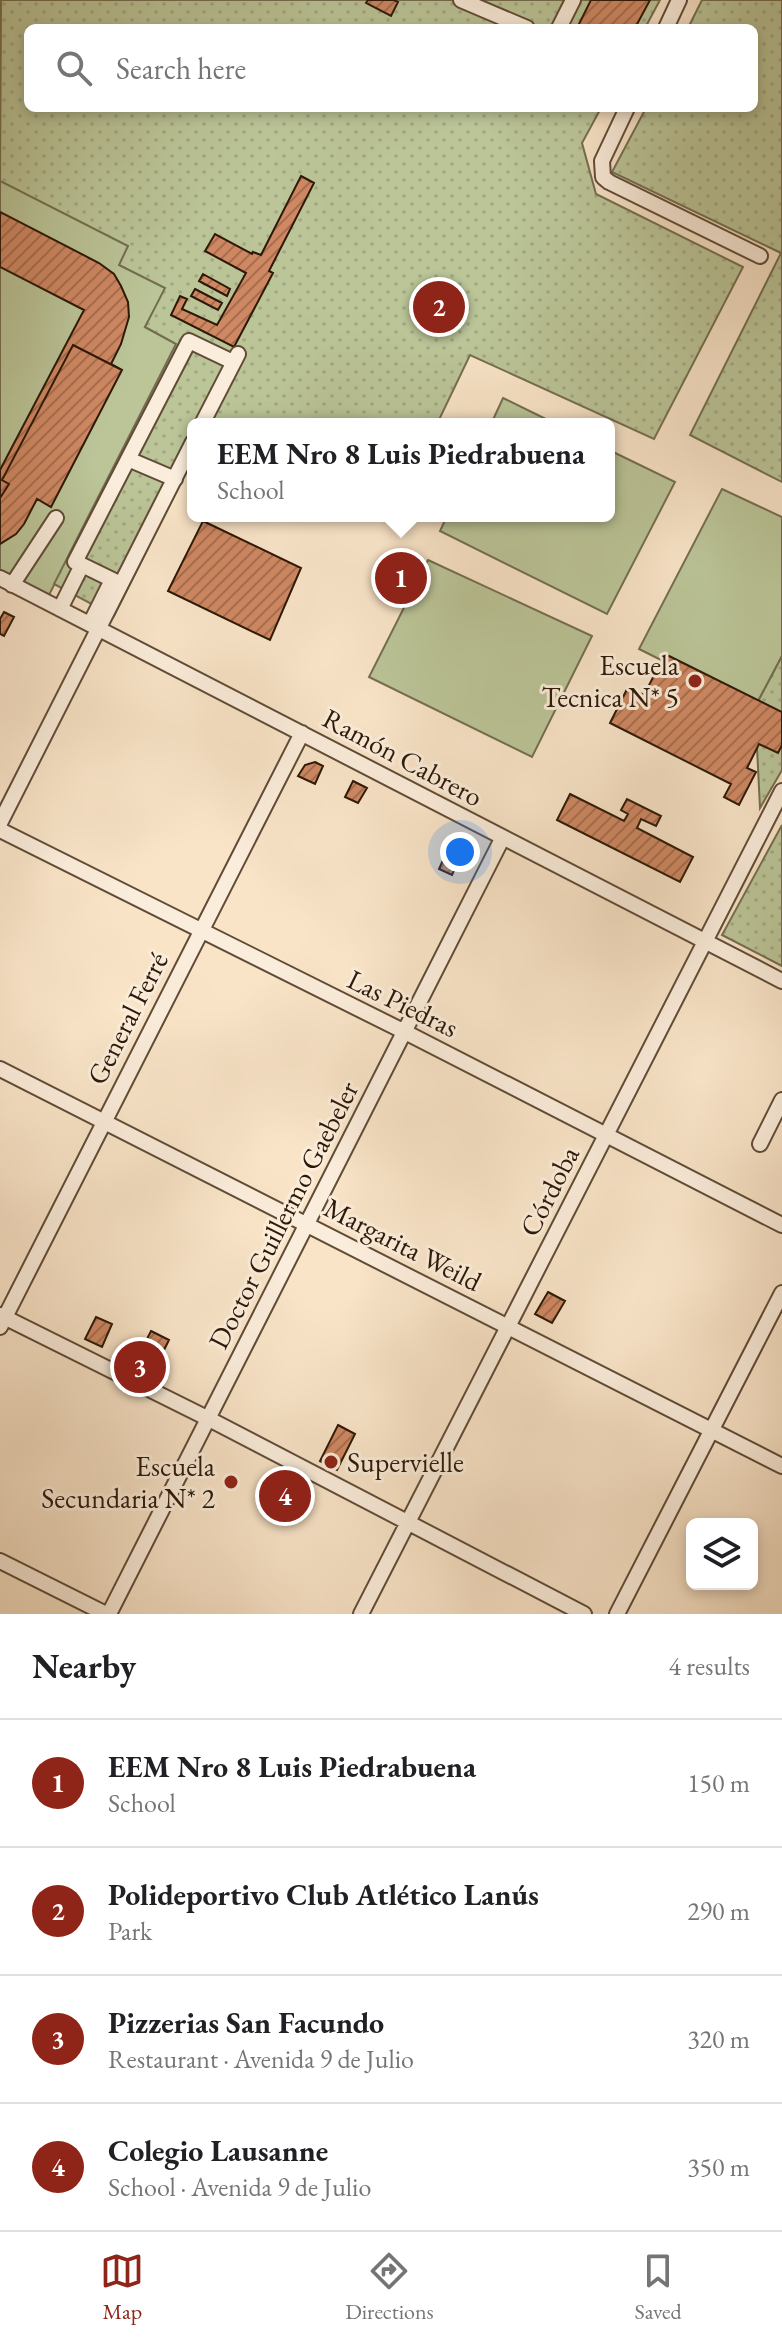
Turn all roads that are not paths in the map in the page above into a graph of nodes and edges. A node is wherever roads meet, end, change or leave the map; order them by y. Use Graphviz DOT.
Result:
graph roads {
  1 [pos="461,0"];
  2 [pos="573,0"];
  3 [pos="679,0"];
  4 [pos="518,24"];
  5 [pos="561,24"];
  6 [pos="668,24"];
  7 [pos="625,112"];
  8 [pos="760,256"];
  9 [pos="205,418"];
  10 [pos="187,454"];
  11 [pos="128,459"];
  12 [pos="175,479"];
  13 [pos="56,518"];
  14 [pos="82,565"];
  15 [pos="6,582"];
  16 [pos="117,582"];
  17 [pos="60,609"];
  18 [pos="94,627"];
  19 [pos="302,733"];
  20 [pos="782,791"];
  21 [pos="0,823"];
  22 [pos="0,830"];
  23 [pos="502,839"];
  24 [pos="200,931"];
  25 [pos="706,941"];
  26 [pos="782,981"];
  27 [pos="405,1032"];
  28 [pos="0,1069"];
  29 [pos="782,1100"];
  30 [pos="104,1122"];
  31 [pos="607,1134"];
  32 [pos="760,1144"];
  33 [pos="307,1225"];
  34 [pos="782,1225"];
  35 [pos="782,1293"];
  36 [pos="2,1320"];
  37 [pos="509,1327"];
  38 [pos="209,1419"];
  39 [pos="712,1430"];
  40 [pos="782,1466"];
  41 [pos="407,1523"];
  42 [pos="0,1561"];
  43 [pos="107,1614"];
  44 [pos="361,1614"];
  45 [pos="584,1614"];
  46 [pos="617,1614"];
  1 -- 4 [label="street"];
  2 -- 5 [label="street"];
  3 -- 6 [label="street"];
  7 -- 8 [label="street"];
  9 -- 11 [label="street"];
  10 -- 12 [label="street"];
  11 -- 12 [label="street"];
  11 -- 14 [label="street"];
  12 -- 16 [label="street"];
  13 -- 15 [label="street"];
  14 -- 16 [label="street"];
  14 -- 17 [label="street"];
  15 -- 17 [label="street, Ramón Cabrero"];
  16 -- 18 [label="street"];
  17 -- 18 [label="street, Ramón Cabrero"];
  18 -- 19 [label="street, Ramón Cabrero"];
  18 -- 21 [label="street"];
  19 -- 23 [label="street, Ramón Cabrero"];
  19 -- 24 [label="street, General Ferré"];
  20 -- 25 [label="street, Córdoba"];
  22 -- 24 [label="street, Las Piedras"];
  23 -- 25 [label="street, Ramón Cabrero"];
  23 -- 27 [label="street, Doctor Guillermo Gaebeler"];
  24 -- 27 [label="street, Las Piedras"];
  24 -- 30 [label="street, General Ferré"];
  25 -- 26 [label="street, Ramón Cabrero"];
  25 -- 31 [label="street, Córdoba"];
  27 -- 31 [label="street, Las Piedras"];
  27 -- 33 [label="street, Doctor Guillermo Gaebeler"];
  28 -- 30 [label="street, Margarita Weild"];
  29 -- 32 [label="street"];
  30 -- 33 [label="street, Margarita Weild"];
  30 -- 36 [label="street, General Ferré"];
  31 -- 34 [label="street, Las Piedras"];
  31 -- 37 [label="street, Córdoba"];
  33 -- 37 [label="street, Margarita Weild"];
  33 -- 38 [label="street, Doctor Guillermo Gaebeler"];
  35 -- 39 [label="street"];
  36 -- 38 [label="street"];
  37 -- 39 [label="street, Margarita Weild"];
  37 -- 41 [label="street, Córdoba"];
  38 -- 41 [label="street"];
  38 -- 43 [label="street, Doctor Guillermo Gaebeler"];
  39 -- 40 [label="street, Margarita Weild"];
  39 -- 46 [label="street"];
  41 -- 44 [label="street, Córdoba"];
  41 -- 45 [label="street"];
  42 -- 43 [label="street"];
}
